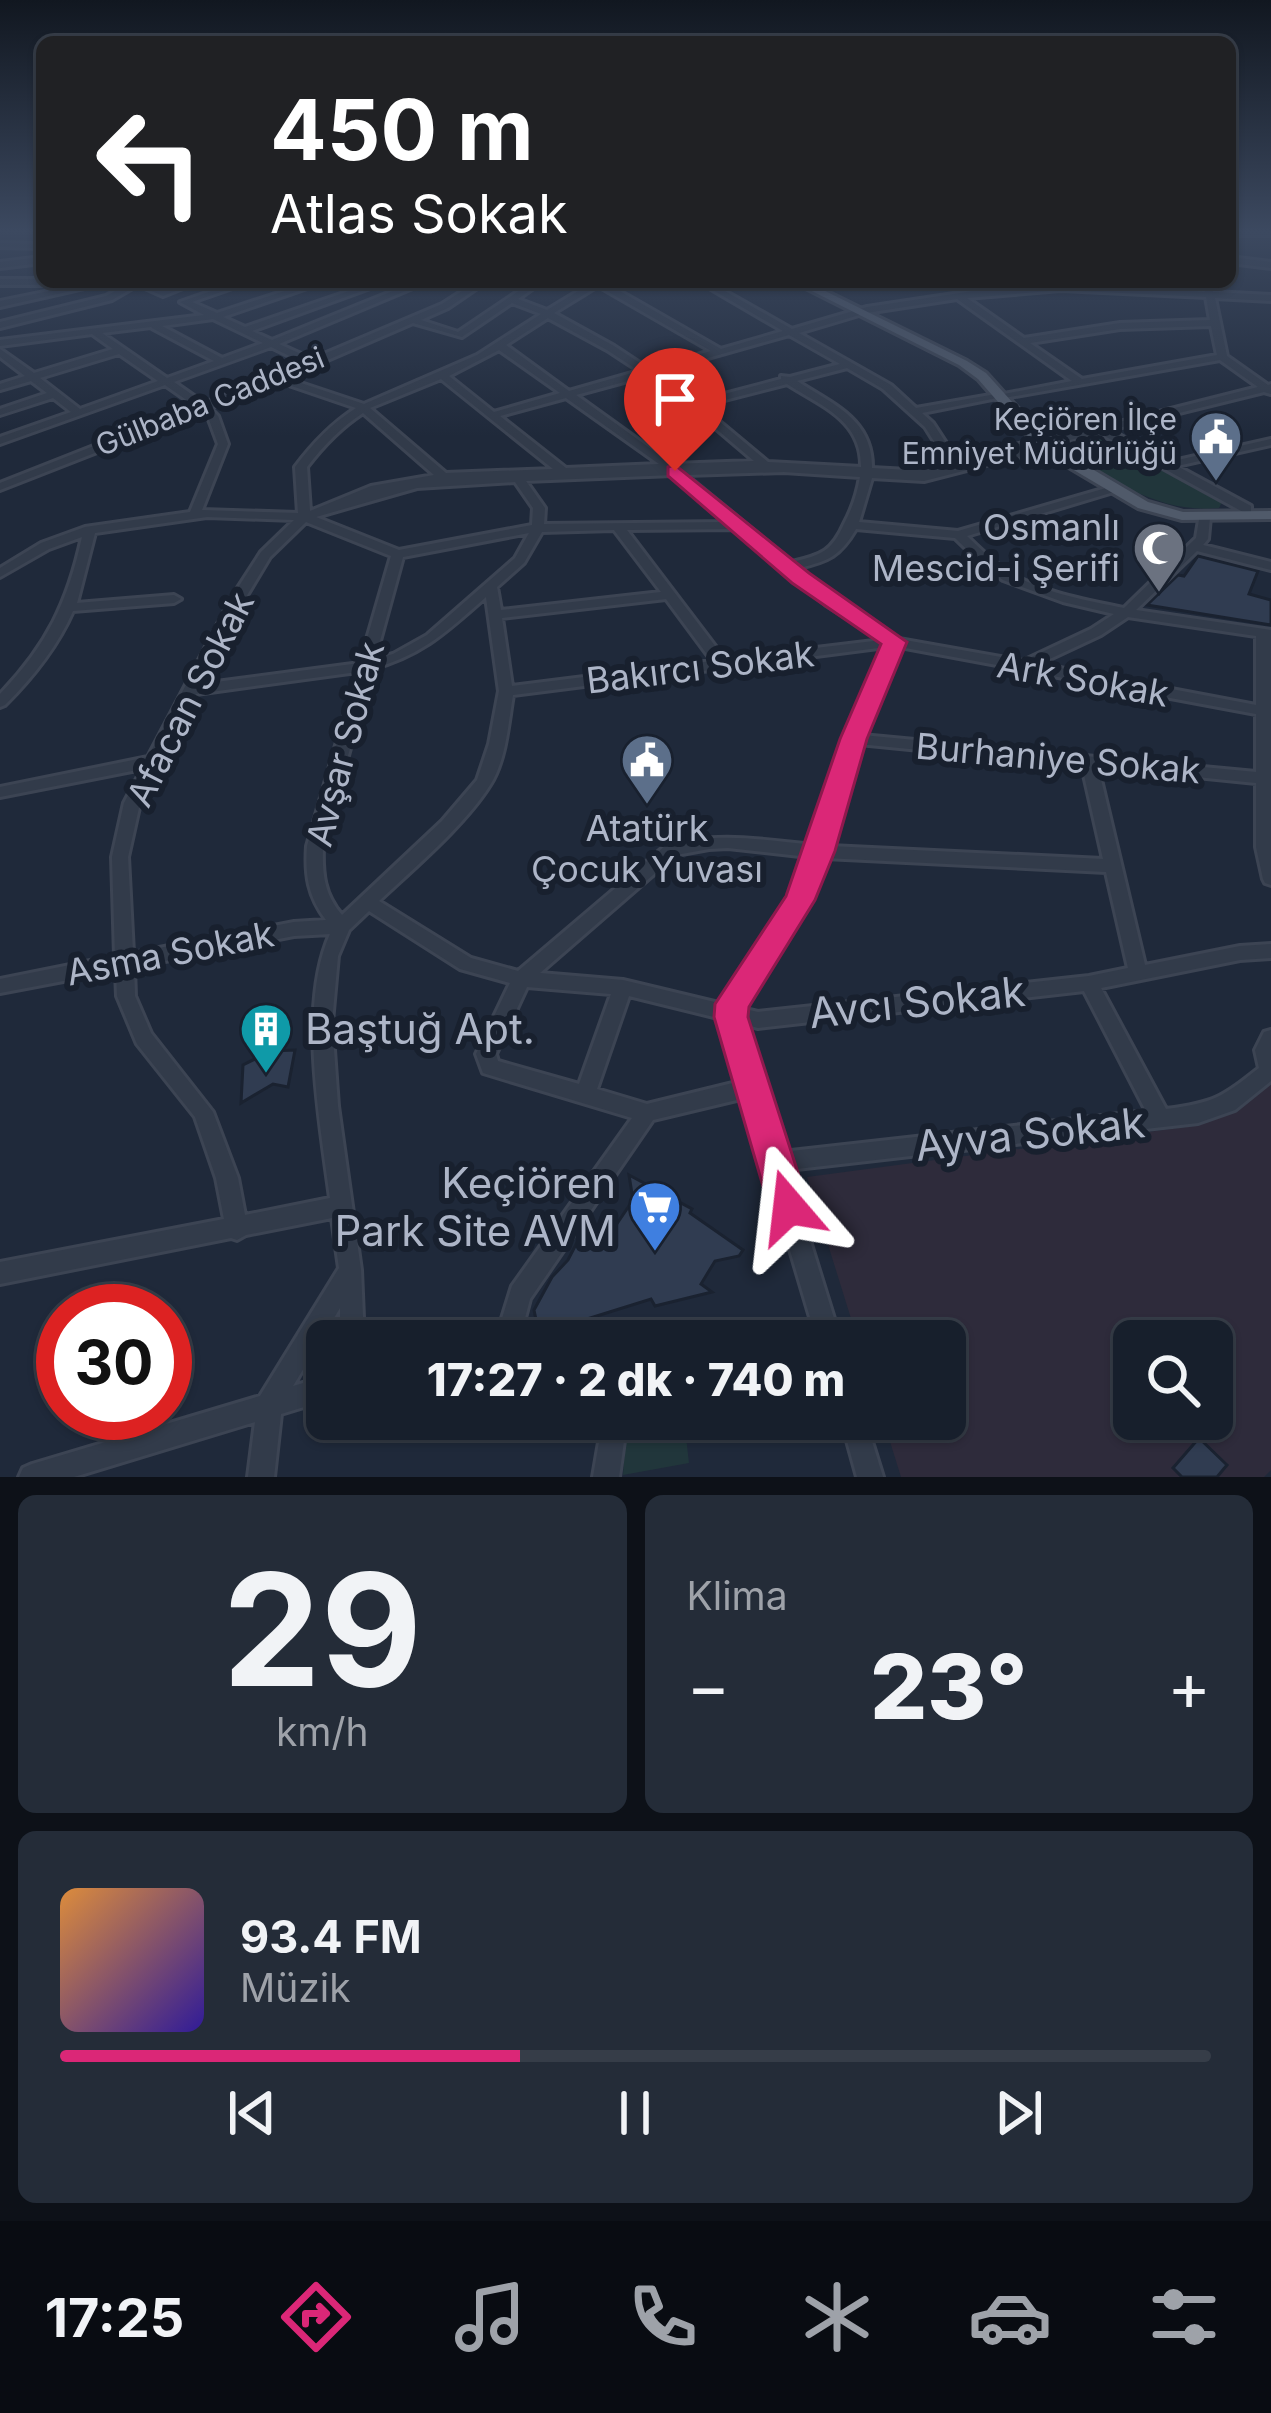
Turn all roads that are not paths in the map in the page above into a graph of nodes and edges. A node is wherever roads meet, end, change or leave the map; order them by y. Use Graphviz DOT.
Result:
graph roads {
  1 [pos="30,298"];
  2 [pos="103,298"];
  3 [pos="196,298"];
  4 [pos="274,298"];
  5 [pos="335,298"];
  6 [pos="391,298"];
  7 [pos="423,298"];
  8 [pos="457,298"];
  9 [pos="518,298"];
  10 [pos="572,298"];
  11 [pos="626,298"];
  12 [pos="730,298"];
  13 [pos="837,298"];
  14 [pos="946,298"];
  15 [pos="961,298"];
  16 [pos="1210,298"];
  17 [pos="514,301"];
  18 [pos="0,304"];
  19 [pos="445,306"];
  20 [pos="551,311"];
  21 [pos="864,311"];
  22 [pos="218,316"];
  23 [pos="412,320"];
  24 [pos="1214,323"];
  25 [pos="152,324"];
  26 [pos="0,325"];
  27 [pos="94,331"];
  28 [pos="243,331"];
  29 [pos="787,331"];
  30 [pos="1022,340"];
  31 [pos="0,343"];
  32 [pos="273,344"];
  33 [pos="500,345"];
  34 [pos="118,351"];
  35 [pos="718,351"];
  36 [pos="1222,357"];
  37 [pos="3,358"];
  38 [pos="220,361"];
  39 [pos="310,362"];
  40 [pos="848,364"];
  41 [pos="642,372"];
  42 [pos="442,375"];
  43 [pos="33,377"];
  44 [pos="277,378"];
  45 [pos="785,378"];
  46 [pos="165,382"];
  47 [pos="1082,382"];
  48 [pos="0,387"];
  49 [pos="1269,389"];
  50 [pos="54,394"];
  51 [pos="566,394"];
  52 [pos="1003,396"];
  53 [pos="694,405"];
  54 [pos="361,406"];
  55 [pos="202,407"];
  56 [pos="917,411"];
  57 [pos="0,412"];
  58 [pos="80,413"];
  59 [pos="494,415"];
  60 [pos="1102,430"];
  61 [pos="0,441"];
  62 [pos="1271,442"];
  63 [pos="1045,443"];
  64 [pos="764,464"];
  65 [pos="1168,465"];
  66 [pos="956,467"];
  67 [pos="671,468"];
  68 [pos="562,470"];
  69 [pos="869,473"];
  70 [pos="443,477"];
  71 [pos="518,478"];
  72 [pos="0,487"];
  73 [pos="1113,489"];
  74 [pos="1247,509"];
  75 [pos="1271,511"];
  76 [pos="195,514"];
  77 [pos="304,517"];
  78 [pos="1204,517"];
  79 [pos="742,525"];
  80 [pos="850,525"];
  81 [pos="617,526"];
  82 [pos="538,528"];
  83 [pos="88,530"];
  84 [pos="958,535"];
  85 [pos="1193,546"];
  86 [pos="398,554"];
  87 [pos="4,566"];
  88 [pos="1271,566"];
  89 [pos="789,567"];
  90 [pos="491,588"];
  91 [pos="671,595"];
  92 [pos="174,599"];
  93 [pos="70,607"];
  94 [pos="1128,611"];
  95 [pos="495,615"];
  96 [pos="1267,633"];
  97 [pos="895,642"];
  98 [pos="364,667"];
  99 [pos="724,667"];
  100 [pos="1020,668"];
  101 [pos="8,685"];
  102 [pos="191,690"];
  103 [pos="506,691"];
  104 [pos="0,702"];
  105 [pos="1267,710"];
  106 [pos="854,739"];
  107 [pos="154,761"];
  108 [pos="1089,761"];
  109 [pos="1263,778"];
  110 [pos="0,792"];
  111 [pos="820,851"];
  112 [pos="1113,866"];
  113 [pos="1271,879"];
  114 [pos="368,902"];
  115 [pos="341,926"];
  116 [pos="1271,951"];
  117 [pos="127,961"];
  118 [pos="1138,973"];
  119 [pos="521,979"];
  120 [pos="1089,983"];
  121 [pos="0,986"];
  122 [pos="623,987"];
  123 [pos="731,1017"];
  124 [pos="1271,1038"];
  125 [pos="1270,1070"];
  126 [pos="753,1088"];
  127 [pos="585,1094"];
  128 [pos="647,1113"];
  129 [pos="1161,1120"];
  130 [pos="776,1162"];
  131 [pos="342,1206"];
  132 [pos="237,1230"];
  133 [pos="350,1270"];
  134 [pos="0,1274"];
  135 [pos="351,1320"];
  136 [pos="513,1320"];
  137 [pos="823,1320"];
  138 [pos="306,1393"];
  139 [pos="270,1402"];
  140 [pos="612,1440"];
  141 [pos="860,1440"];
  142 [pos="32,1477"];
  143 [pos="261,1477"];
  144 [pos="607,1477"];
  145 [pos="871,1477"];
  1 -- 18 [label="street"];
  2 -- 26 [label="street"];
  3 -- 22 [label="street"];
  4 -- 22 [label="street"];
  5 -- 28 [label="street"];
  6 -- 32 [label="street"];
  7 -- 19 [label="street"];
  8 -- 19 [label="street, Gülbaba Caddesi"];
  9 -- 17 [label="street"];
  10 -- 20 [label="street"];
  11 -- 35 [label="street"];
  12 -- 29 [label="street"];
  13 -- 21 [label="main road"];
  14 -- 21 [label="street"];
  15 -- 30 [label="street"];
  16 -- 24 [label="street"];
  17 -- 20 [label="street"];
  17 -- 23 [label="street"];
  19 -- 23 [label="street, Gülbaba Caddesi"];
  20 -- 33 [label="street"];
  20 -- 41 [label="street"];
  21 -- 29 [label="street"];
  21 -- 52 [label="main road"];
  22 -- 25 [label="street"];
  22 -- 28 [label="street"];
  23 -- 39 [label="street, Gülbaba Caddesi"];
  24 -- 30 [label="street"];
  24 -- 36 [label="street"];
  25 -- 27 [label="street"];
  25 -- 38 [label="street"];
  27 -- 31 [label="street"];
  27 -- 34 [label="street"];
  28 -- 32 [label="street"];
  29 -- 35 [label="street"];
  29 -- 40 [label="street"];
  30 -- 47 [label="street"];
  32 -- 38 [label="street"];
  32 -- 39 [label="street"];
  33 -- 42 [label="street"];
  33 -- 51 [label="street"];
  34 -- 43 [label="street"];
  34 -- 46 [label="street"];
  35 -- 41 [label="street"];
  36 -- 47 [label="street"];
  36 -- 49 [label="street"];
  37 -- 43 [label="street"];
  38 -- 46 [label="street"];
  39 -- 44 [label="street, Gülbaba Caddesi"];
  40 -- 45 [label="street"];
  40 -- 56 [label="street"];
  41 -- 51 [label="street"];
  41 -- 53 [label="street"];
  42 -- 54 [label="street"];
  42 -- 59 [label="street"];
  43 -- 48 [label="street"];
  43 -- 50 [label="street"];
  44 -- 54 [label="street"];
  44 -- 55 [label="street, Gülbaba Caddesi"];
  45 -- 53 [label="street"];
  45 -- 69 [label="street"];
  46 -- 55 [label="street"];
  46 -- 58 [label="street"];
  47 -- 52 [label="street"];
  49 -- 60 [label="street"];
  50 -- 57 [label="street"];
  50 -- 58 [label="street"];
  51 -- 59 [label="street"];
  51 -- 67 [label="street"];
  52 -- 56 [label="street"];
  52 -- 63 [label="main road"];
  53 -- 64 [label="street"];
  54 -- 70 [label="street"];
  54 -- 77 [label="street"];
  55 -- 72 [label="street, Gülbaba Caddesi"];
  55 -- 76 [label="street"];
  56 -- 66 [label="street"];
  58 -- 61 [label="street"];
  59 -- 68 [label="street"];
  60 -- 63 [label="street"];
  60 -- 65 [label="street"];
  62 -- 65 [label="street"];
  63 -- 66 [label="street"];
  63 -- 69 [label="street"];
  63 -- 73 [label="main road"];
  63 -- 74 [label="main road"];
  64 -- 67 [label="street"];
  64 -- 69 [label="street"];
  65 -- 74 [label="street"];
  66 -- 69 [label="street"];
  67 -- 68 [label="street"];
  67 -- 69 [label="street"];
  67 -- 71 [label="street"];
  67 -- 79 [label="street"];
  68 -- 70 [label="street"];
  69 -- 80 [label="street"];
  70 -- 77 [label="street"];
  71 -- 77 [label="street"];
  71 -- 82 [label="street"];
  73 -- 78 [label="main road"];
  73 -- 84 [label="street"];
  74 -- 75 [label="main road"];
  75 -- 78 [label="main road"];
  76 -- 77 [label="street"];
  76 -- 83 [label="street"];
  77 -- 86 [label="street"];
  77 -- 102 [label="street, Afacan Sokak"];
  78 -- 85 [label="street"];
  79 -- 81 [label="street"];
  79 -- 89 [label="street"];
  80 -- 84 [label="street"];
  80 -- 89 [label="street"];
  81 -- 82 [label="street"];
  81 -- 91 [label="street"];
  82 -- 86 [label="street"];
  82 -- 90 [label="street"];
  83 -- 87 [label="street"];
  83 -- 93 [label="street"];
  84 -- 94 [label="street"];
  85 -- 88 [label="street"];
  85 -- 94 [label="street"];
  86 -- 98 [label="street, Avşar Sokak"];
  89 -- 97 [label="street"];
  90 -- 95 [label="street"];
  90 -- 98 [label="street"];
  91 -- 95 [label="street"];
  91 -- 99 [label="street"];
  92 -- 93 [label="street"];
  93 -- 101 [label="street"];
  94 -- 96 [label="street"];
  94 -- 100 [label="street"];
  95 -- 103 [label="street"];
  96 -- 105 [label="street"];
  97 -- 99 [label="street, Bakırcı Sokak"];
  97 -- 100 [label="street, Ark Sokak"];
  97 -- 106 [label="street"];
  98 -- 102 [label="street"];
  98 -- 115 [label="street, Avşar Sokak"];
  99 -- 103 [label="street, Bakırcı Sokak"];
  100 -- 105 [label="street, Ark Sokak"];
  101 -- 104 [label="street"];
  102 -- 107 [label="street, Afacan Sokak"];
  103 -- 114 [label="street"];
  105 -- 109 [label="street"];
  106 -- 108 [label="street, Burhaniye Sokak"];
  106 -- 111 [label="street"];
  107 -- 110 [label="street"];
  107 -- 117 [label="street, Afacan Sokak"];
  108 -- 109 [label="street, Burhaniye Sokak"];
  108 -- 112 [label="street"];
  109 -- 113 [label="street"];
  111 -- 112 [label="street"];
  111 -- 119 [label="street"];
  111 -- 123 [label="street"];
  112 -- 118 [label="street"];
  114 -- 115 [label="street"];
  114 -- 119 [label="street, Avcı Sokak"];
  115 -- 117 [label="street, Asma Sokak"];
  115 -- 131 [label="street"];
  116 -- 118 [label="street, Avcı Sokak"];
  117 -- 121 [label="street, Asma Sokak"];
  117 -- 132 [label="street, Afacan Sokak"];
  118 -- 120 [label="street, Avcı Sokak"];
  119 -- 122 [label="street, Avcı Sokak"];
  119 -- 127 [label="street"];
  120 -- 123 [label="street, Avcı Sokak"];
  120 -- 129 [label="street"];
  122 -- 123 [label="street, Avcı Sokak"];
  122 -- 127 [label="street"];
  123 -- 126 [label="street"];
  124 -- 125 [label="street"];
  125 -- 129 [label="street, Ayva Sokak"];
  126 -- 128 [label="street"];
  126 -- 130 [label="street"];
  127 -- 128 [label="street"];
  128 -- 136 [label="street"];
  129 -- 130 [label="street, Ayva Sokak"];
  130 -- 137 [label="street"];
  131 -- 132 [label="street"];
  131 -- 133 [label="street"];
  132 -- 134 [label="street"];
  133 -- 135 [label="street"];
  133 -- 139 [label="street"];
  138 -- 139 [label="street"];
  139 -- 142 [label="street"];
  139 -- 143 [label="street"];
  140 -- 144 [label="street"];
  141 -- 145 [label="street"];
}
